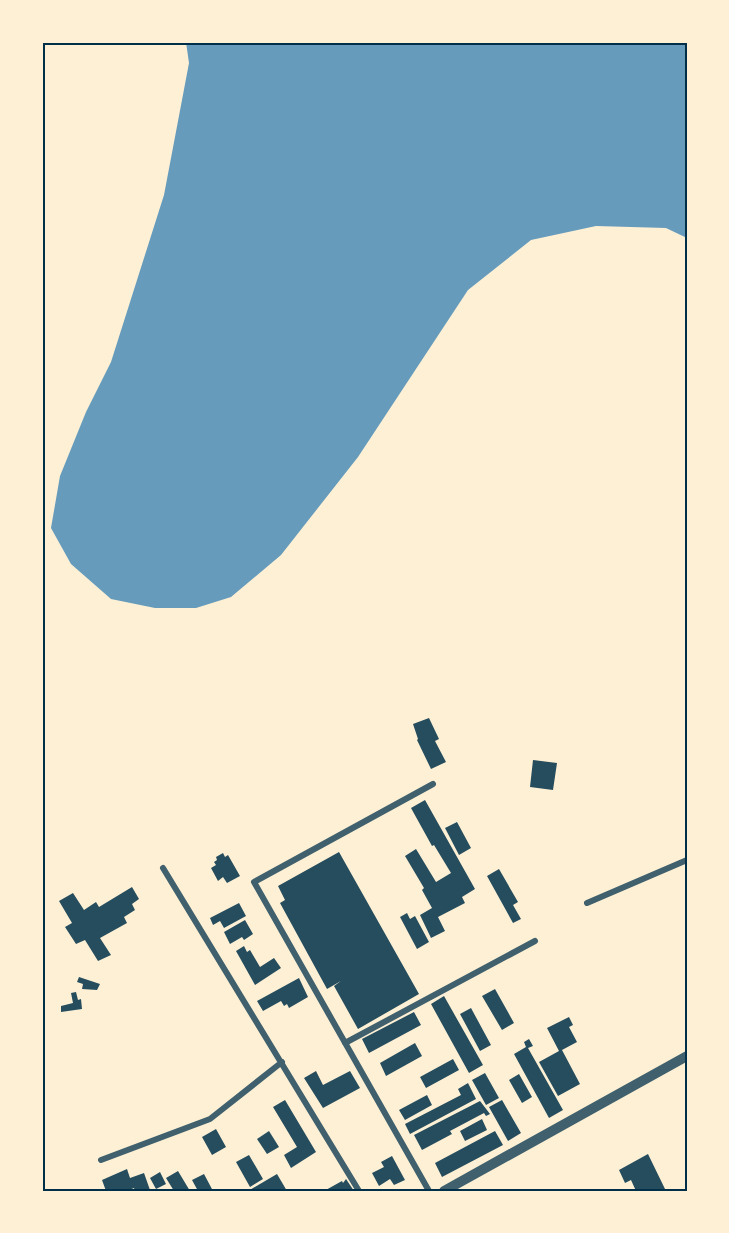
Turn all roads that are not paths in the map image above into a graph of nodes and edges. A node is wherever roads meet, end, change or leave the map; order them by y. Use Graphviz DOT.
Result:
graph roads {
  1 [pos="434,784"];
  2 [pos="687,860"];
  3 [pos="163,868"];
  4 [pos="587,903"];
  5 [pos="535,941"];
  6 [pos="345,1043"];
  7 [pos="687,1056"];
  8 [pos="282,1062"];
  9 [pos="101,1160"];
  10 [pos="359,1191"];
  11 [pos="429,1191"];
  12 [pos="444,1191"];
  1 -- 6 [label="street"];
  2 -- 4 [label="street"];
  3 -- 8 [label="street"];
  5 -- 6 [label="street"];
  6 -- 11 [label="street"];
  7 -- 12 [label="street"];
  8 -- 9 [label="street"];
  8 -- 10 [label="street"];
}
